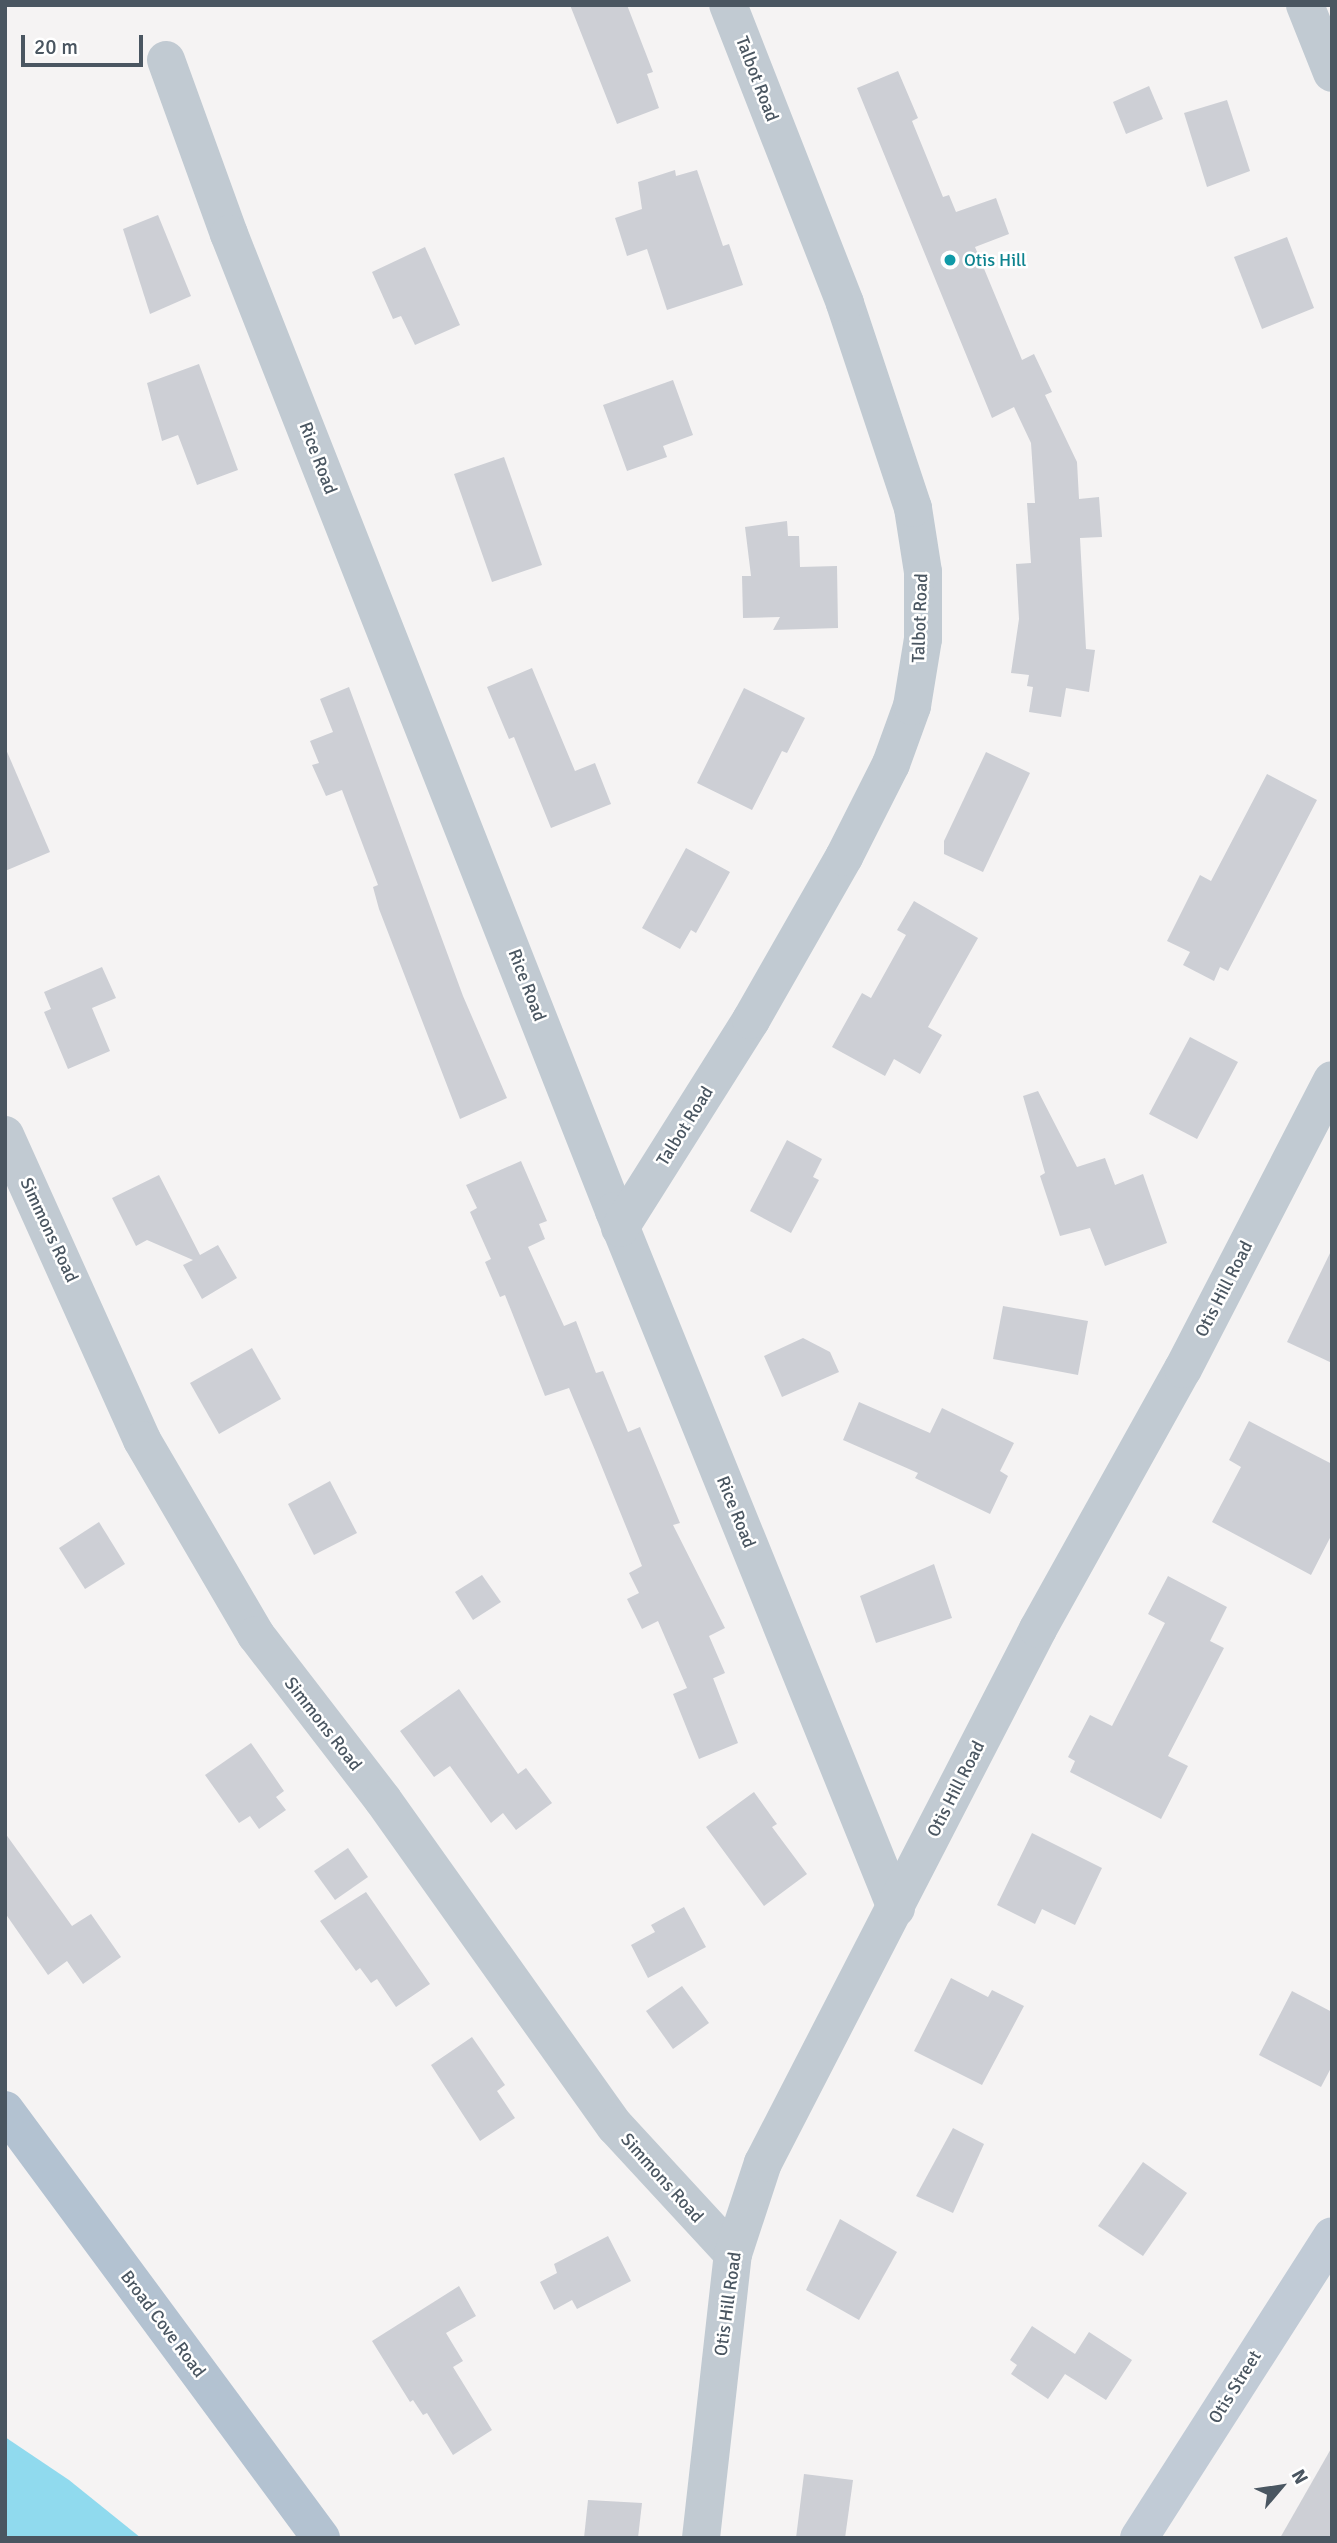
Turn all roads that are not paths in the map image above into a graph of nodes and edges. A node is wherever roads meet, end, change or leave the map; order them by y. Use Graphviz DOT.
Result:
graph roads {
  1 [pos="729,5"];
  2 [pos="1306,5"];
  3 [pos="166,60"];
  4 [pos="1332,73"];
  5 [pos="1332,1080"];
  6 [pos="5,1135"];
  7 [pos="620,1228"];
  8 [pos="896,1908"];
  9 [pos="5,2110"];
  10 [pos="1332,2236"];
  11 [pos="733,2254"];
  12 [pos="321,2538"];
  13 [pos="701,2538"];
  14 [pos="1139,2538"];
  1 -- 7 [label="street, Talbot Road"];
  2 -- 4 [label="street"];
  3 -- 7 [label="street, Rice Road"];
  5 -- 8 [label="street, Otis Hill Road"];
  6 -- 11 [label="street, Simmons Road"];
  7 -- 8 [label="street, Rice Road"];
  8 -- 11 [label="street, Otis Hill Road"];
  9 -- 12 [label="main road, Broad Cove Road"];
  10 -- 14 [label="street, Otis Street"];
  11 -- 13 [label="street, Otis Hill Road"];
}
